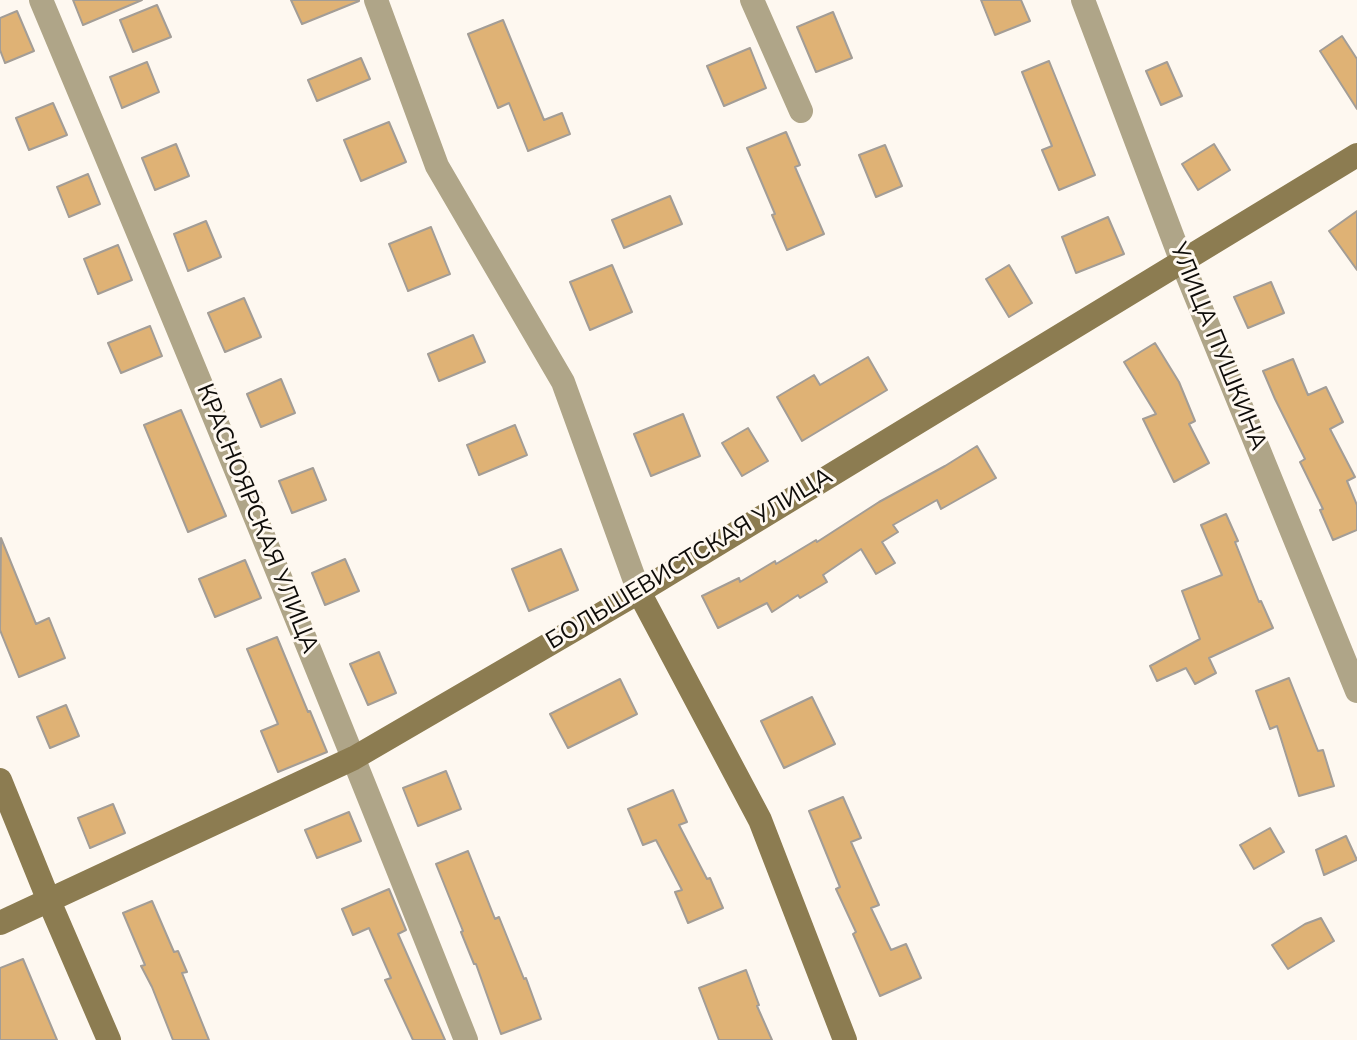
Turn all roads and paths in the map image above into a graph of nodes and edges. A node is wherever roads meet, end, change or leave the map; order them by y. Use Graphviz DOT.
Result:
graph roads {
  1 [pos="41,0"];
  2 [pos="376,0"];
  3 [pos="752,0"];
  4 [pos="1083,0"];
  5 [pos="801,111"];
  6 [pos="1357,155"];
  7 [pos="1182,262"];
  8 [pos="639,592"];
  9 [pos="1357,691"];
  10 [pos="354,758"];
  11 [pos="0,780"];
  12 [pos="49,901"];
  13 [pos="0,923"];
  14 [pos="109,1040"];
  15 [pos="466,1040"];
  16 [pos="845,1040"];
  1 -- 10 [label="street, КРАСНОЯРСКАЯ УЛИЦА"];
  2 -- 8 [label="street"];
  3 -- 5 [label="street"];
  4 -- 7 [label="street, УЛИЦА ПУШКИНА"];
  6 -- 7 [label="street, БОЛЬШЕВИСТСКАЯ УЛИЦА"];
  7 -- 8 [label="street, БОЛЬШЕВИСТСКАЯ УЛИЦА"];
  7 -- 9 [label="street, УЛИЦА ПУШКИНА"];
  8 -- 10 [label="street, БОЛЬШЕВИСТСКАЯ УЛИЦА"];
  8 -- 16 [label="street"];
  10 -- 12 [label="street, БОЛЬШЕВИСТСКАЯ УЛИЦА"];
  10 -- 15 [label="street, КРАСНОЯРСКАЯ УЛИЦА"];
  11 -- 12 [label="street"];
  12 -- 13 [label="street, БОЛЬШЕВИСТСКАЯ УЛИЦА"];
  12 -- 14 [label="street"];
}
